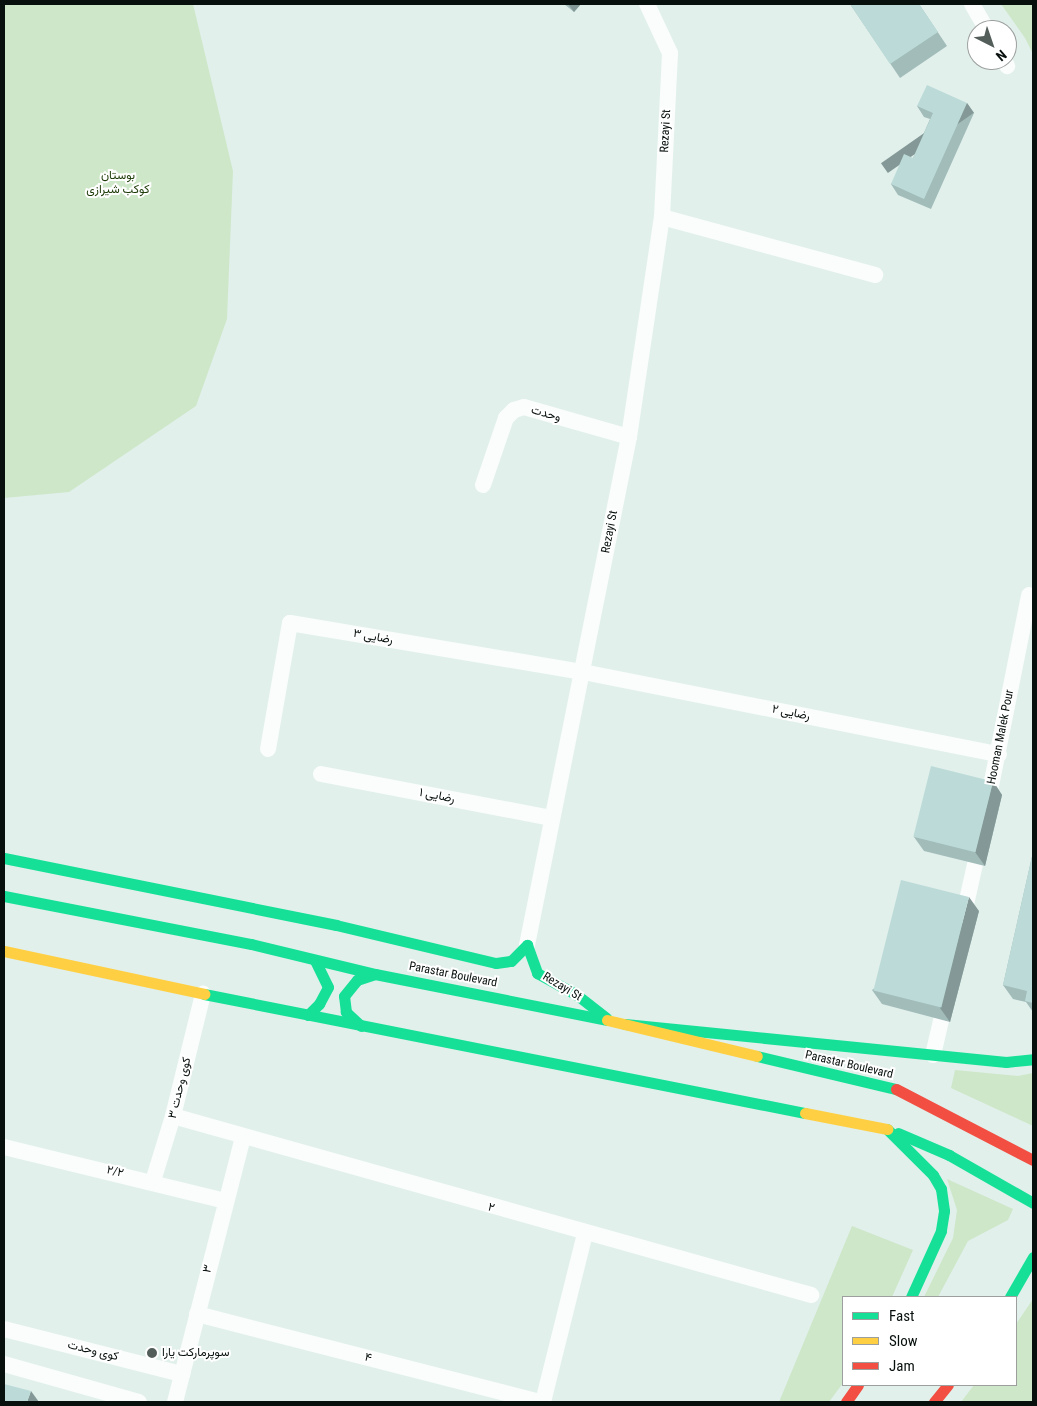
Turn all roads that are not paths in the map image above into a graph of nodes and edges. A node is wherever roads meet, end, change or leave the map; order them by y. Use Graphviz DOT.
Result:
graph roads {
  1 [pos="647,4"];
  2 [pos="972,4"];
  3 [pos="981,20"];
  4 [pos="662,217"];
  5 [pos="875,275"];
  6 [pos="629,437"];
  7 [pos="483,485"];
  8 [pos="1029,595"];
  9 [pos="583,672"];
  10 [pos="268,749"];
  11 [pos="999,754"];
  12 [pos="321,774"];
  13 [pos="552,818"];
  14 [pos="4,859"];
  15 [pos="4,896"];
  16 [pos="959,938"];
  17 [pos="527,945"];
  18 [pos="4,951"];
  19 [pos="315,960"];
  20 [pos="374,974"];
  21 [pos="948,987"];
  22 [pos="202,994"];
  23 [pos="308,1015"];
  24 [pos="609,1020"];
  25 [pos="625,1024"];
  26 [pos="361,1026"];
  27 [pos="934,1055"];
  28 [pos="1033,1059"];
  29 [pos="173,1116"];
  30 [pos="887,1129"];
  31 [pos="243,1137"];
  32 [pos="4,1147"];
  33 [pos="1033,1160"];
  34 [pos="153,1181"];
  35 [pos="224,1201"];
  36 [pos="1033,1204"];
  37 [pos="585,1234"];
  38 [pos="1033,1257"];
  39 [pos="811,1295"];
  40 [pos="912,1296"];
  41 [pos="1011,1296"];
  42 [pos="197,1314"];
  43 [pos="4,1329"];
  44 [pos="4,1364"];
  45 [pos="182,1374"];
  46 [pos="857,1386"];
  47 [pos="139,1402"];
  48 [pos="175,1402"];
  49 [pos="541,1402"];
  50 [pos="846,1402"];
  1 -- 4 [label="street, Rezayi St"];
  2 -- 3 [label="street"];
  4 -- 5 [label="street"];
  4 -- 6 [label="street, Rezayi St"];
  6 -- 7 [label="street, وحدت"];
  6 -- 9 [label="street, Rezayi St"];
  8 -- 11 [label="street, Hooman Malek Pour"];
  9 -- 10 [label="street, رضایی ۳"];
  9 -- 11 [label="street, رضایی ۲"];
  9 -- 13 [label="street, Rezayi St"];
  11 -- 16 [label="street, Hooman Malek Pour"];
  12 -- 13 [label="street, رضایی ۱"];
  13 -- 17 [label="street, Rezayi St"];
  14 -- 17 [label="main road"];
  15 -- 19 [label="main road, Parastar Boulevard"];
  17 -- 24 [label="main road, Rezayi St"];
  18 -- 22 [label="main road"];
  19 -- 20 [label="main road, Parastar Boulevard"];
  19 -- 23 [label="main road"];
  20 -- 24 [label="main road, Parastar Boulevard"];
  20 -- 26 [label="main road"];
  21 -- 27 [label="street"];
  22 -- 23 [label="main road"];
  22 -- 29 [label="street, کوی وحدت ۳"];
  23 -- 26 [label="main road"];
  24 -- 25 [label="main road, Parastar Boulevard"];
  25 -- 27 [label="main road"];
  25 -- 33 [label="main road, Parastar Boulevard"];
  26 -- 30 [label="main road"];
  27 -- 28 [label="main road"];
  29 -- 31 [label="street, ۲"];
  29 -- 34 [label="street, کوی وحدت ۳"];
  30 -- 36 [label="main road"];
  30 -- 40 [label="main road"];
  31 -- 35 [label="street, ۳"];
  31 -- 37 [label="street, ۲"];
  32 -- 34 [label="street, ۲/۲"];
  34 -- 35 [label="street, ۲/۲"];
  35 -- 42 [label="street, ۳"];
  37 -- 39 [label="street, ۲"];
  37 -- 49 [label="street"];
  38 -- 41 [label="main road"];
  42 -- 45 [label="street, ۳"];
  42 -- 49 [label="street, ۴"];
  43 -- 45 [label="street, کوی وحدت"];
  44 -- 47 [label="street"];
  45 -- 48 [label="street, ۳"];
  46 -- 50 [label="main road"];
}
